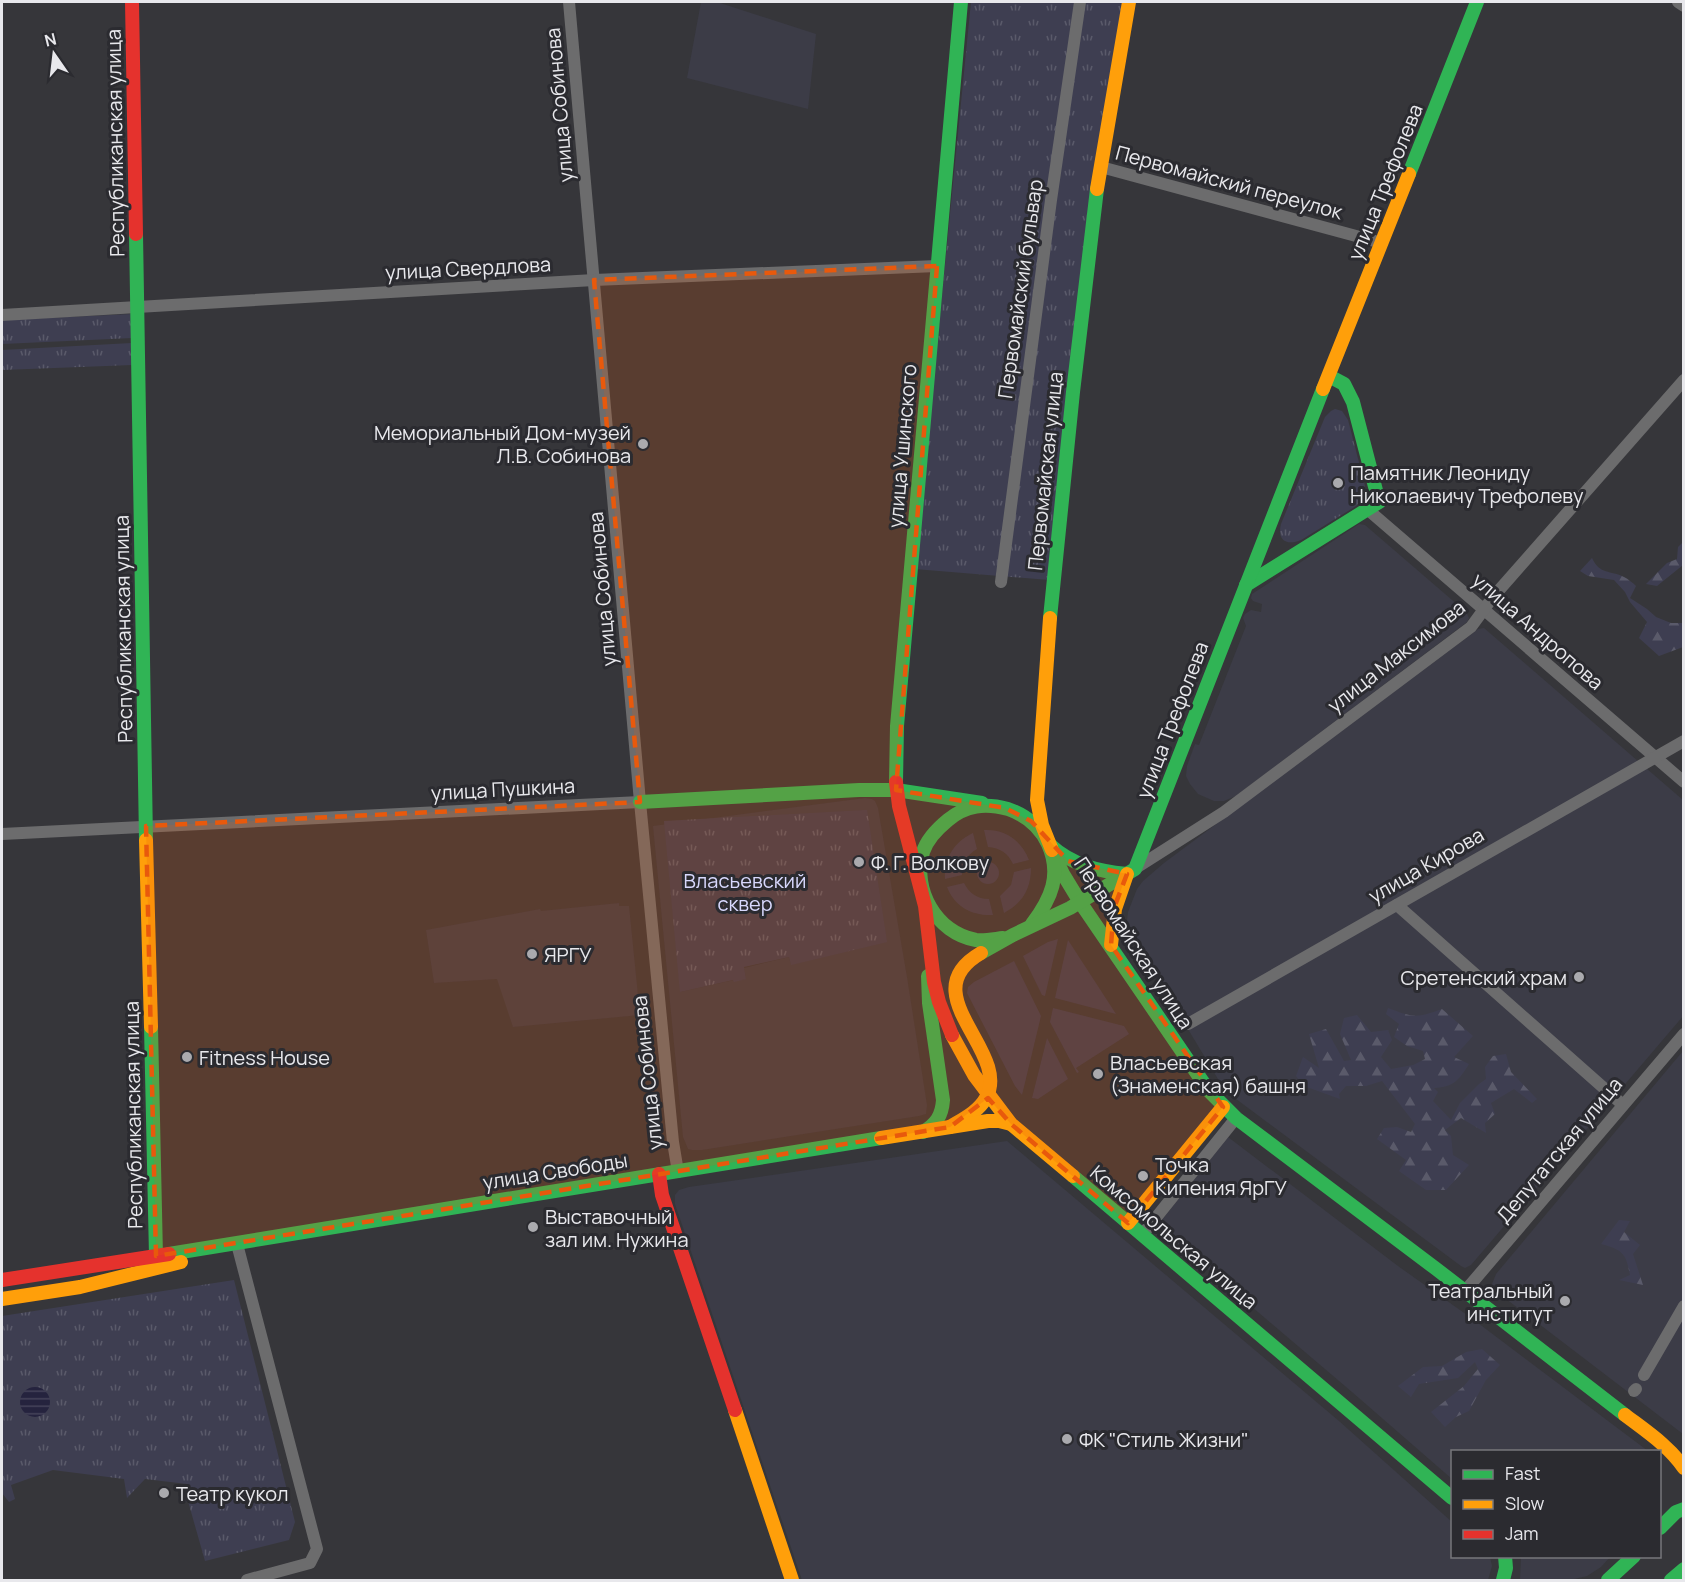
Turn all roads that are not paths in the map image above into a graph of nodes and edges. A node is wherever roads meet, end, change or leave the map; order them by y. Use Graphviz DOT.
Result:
graph roads {
  1 [pos="132,2"];
  2 [pos="569,2"];
  3 [pos="961,2"];
  4 [pos="1080,2"];
  5 [pos="1129,2"];
  6 [pos="1477,2"];
  7 [pos="1678,2"];
  8 [pos="1683,6"];
  9 [pos="1101,167"];
  10 [pos="1382,243"];
  11 [pos="937,266"];
  12 [pos="594,280"];
  13 [pos="138,308"];
  14 [pos="2,315"];
  15 [pos="1329,376"];
  16 [pos="1683,380"];
  17 [pos="1373,506"];
  18 [pos="1270,523"];
  19 [pos="1304,549"];
  20 [pos="1001,582"];
  21 [pos="1246,585"];
  22 [pos="1484,610"];
  23 [pos="1683,741"];
  24 [pos="1655,758"];
  25 [pos="1683,782"];
  26 [pos="896,790"];
  27 [pos="640,802"];
  28 [pos="1005,808"];
  29 [pos="146,826"];
  30 [pos="2,834"];
  31 [pos="1048,843"];
  32 [pos="1131,872"];
  33 [pos="922,892"];
  34 [pos="1080,902"];
  35 [pos="1397,905"];
  36 [pos="1020,932"];
  37 [pos="1111,945"];
  38 [pos="931,961"];
  39 [pos="1188,1024"];
  40 [pos="1683,1034"];
  41 [pos="987,1096"];
  42 [pos="1623,1105"];
  43 [pos="1223,1107"];
  44 [pos="1236,1118"];
  45 [pos="1011,1124"];
  46 [pos="950,1127"];
  47 [pos="923,1132"];
  48 [pos="678,1172"];
  49 [pos="659,1174"];
  50 [pos="1128,1223"];
  51 [pos="1142,1235"];
  52 [pos="237,1244"];
  53 [pos="156,1256"];
  54 [pos="172,1265"];
  55 [pos="143,1273"];
  56 [pos="2,1280"];
  57 [pos="1465,1292"];
  58 [pos="2,1299"];
  59 [pos="1683,1306"];
  60 [pos="1644,1375"];
  61 [pos="1653,1436"];
  62 [pos="1683,1457"];
  63 [pos="1683,1468"];
  64 [pos="1451,1497"];
  65 [pos="1683,1509"];
  66 [pos="1661,1526"];
  67 [pos="1505,1558"];
  68 [pos="1633,1558"];
  69 [pos="1683,1569"];
  70 [pos="247,1581"];
  71 [pos="792,1581"];
  72 [pos="1503,1581"];
  73 [pos="1608,1581"];
  74 [pos="1671,1581"];
  1 -- 13 [label="main road, Республиканская улица"];
  2 -- 12 [label="street, улица Собинова"];
  3 -- 11 [label="main road, улица Ушинского"];
  4 -- 20 [label="street, Первомайский бульвар"];
  5 -- 9 [label="main road, Первомайская улица"];
  6 -- 10 [label="main road, улица Трефолева"];
  7 -- 8 [label="street"];
  9 -- 10 [label="street, Первомайский переулок"];
  9 -- 31 [label="main road, Первомайская улица"];
  10 -- 15 [label="main road, улица Трефолева"];
  11 -- 12 [label="street, улица Свердлова"];
  11 -- 26 [label="main road, улица Ушинского"];
  12 -- 13 [label="street, улица Свердлова"];
  12 -- 27 [label="street, улица Собинова"];
  13 -- 14 [label="street, улица Свердлова"];
  13 -- 29 [label="main road, Республиканская улица"];
  15 -- 17 [label="main road"];
  15 -- 18 [label="main road, улица Трефолева"];
  16 -- 22 [label="street, улица Максимова"];
  17 -- 19 [label="main road"];
  17 -- 22 [label="street, улица Андропова"];
  18 -- 19 [label="main road"];
  18 -- 21 [label="main road, улица Трефолева"];
  19 -- 21 [label="main road"];
  21 -- 32 [label="main road, улица Трефолева"];
  22 -- 24 [label="street, улица Андропова"];
  22 -- 32 [label="street, улица Максимова"];
  23 -- 24 [label="street, улица Кирова"];
  24 -- 25 [label="street, улица Андропова"];
  24 -- 35 [label="street, улица Кирова"];
  26 -- 27 [label="main road, улица Пушкина"];
  26 -- 28 [label="main road, улица Пушкина"];
  26 -- 33 [label="main road, улица Ушинского"];
  27 -- 29 [label="street, улица Пушкина"];
  27 -- 48 [label="street, улица Собинова"];
  28 -- 31 [label="main road"];
  28 -- 33 [label="main road"];
  29 -- 30 [label="street, улица Пушкина"];
  29 -- 53 [label="main road, Республиканская улица"];
  31 -- 32 [label="main road"];
  31 -- 34 [label="main road, Первомайская улица"];
  31 -- 36 [label="main road"];
  32 -- 34 [label="main road, улица Максимова"];
  32 -- 37 [label="main road, улица Трефолева"];
  33 -- 36 [label="main road"];
  33 -- 38 [label="main road, Комсомольская улица"];
  34 -- 36 [label="main road, улица Максимова"];
  34 -- 37 [label="main road, Первомайская улица"];
  35 -- 39 [label="street, улица Кирова"];
  35 -- 42 [label="street"];
  36 -- 41 [label="main road"];
  37 -- 43 [label="main road, Первомайская улица"];
  38 -- 41 [label="main road, Комсомольская улица"];
  38 -- 47 [label="main road, Комсомольская улица"];
  40 -- 42 [label="street, Депутатская улица"];
  41 -- 45 [label="main road, Комсомольская улица"];
  41 -- 46 [label="main road, улица Свободы"];
  42 -- 57 [label="street, Депутатская улица"];
  43 -- 44 [label="main road, Первомайская улица"];
  43 -- 50 [label="main road"];
  44 -- 51 [label="street"];
  44 -- 57 [label="main road, Первомайская улица"];
  45 -- 46 [label="main road, улица Свободы"];
  45 -- 50 [label="main road, Комсомольская улица"];
  46 -- 47 [label="main road, улица Свободы"];
  47 -- 48 [label="main road, улица Свободы"];
  48 -- 49 [label="main road, улица Свободы"];
  49 -- 52 [label="main road, улица Свободы"];
  49 -- 71 [label="main road, улица Собинова"];
  50 -- 51 [label="main road, Комсомольская улица"];
  51 -- 64 [label="main road, Комсомольская улица"];
  52 -- 53 [label="main road, улица Свободы"];
  52 -- 54 [label="main road, улица Свободы"];
  52 -- 70 [label="street"];
  53 -- 54 [label="main road"];
  53 -- 55 [label="main road"];
  53 -- 56 [label="main road, улица Свободы"];
  54 -- 55 [label="main road, улица Свободы"];
  55 -- 58 [label="main road, улица Свободы"];
  57 -- 61 [label="main road, Первомайская улица"];
  59 -- 60 [label="street"];
  61 -- 62 [label="main road, Первомайская улица"];
  61 -- 63 [label="main road, Первомайская улица"];
  65 -- 66 [label="main road"];
  67 -- 72 [label="main road"];
  68 -- 73 [label="main road"];
  69 -- 74 [label="main road"];
}
